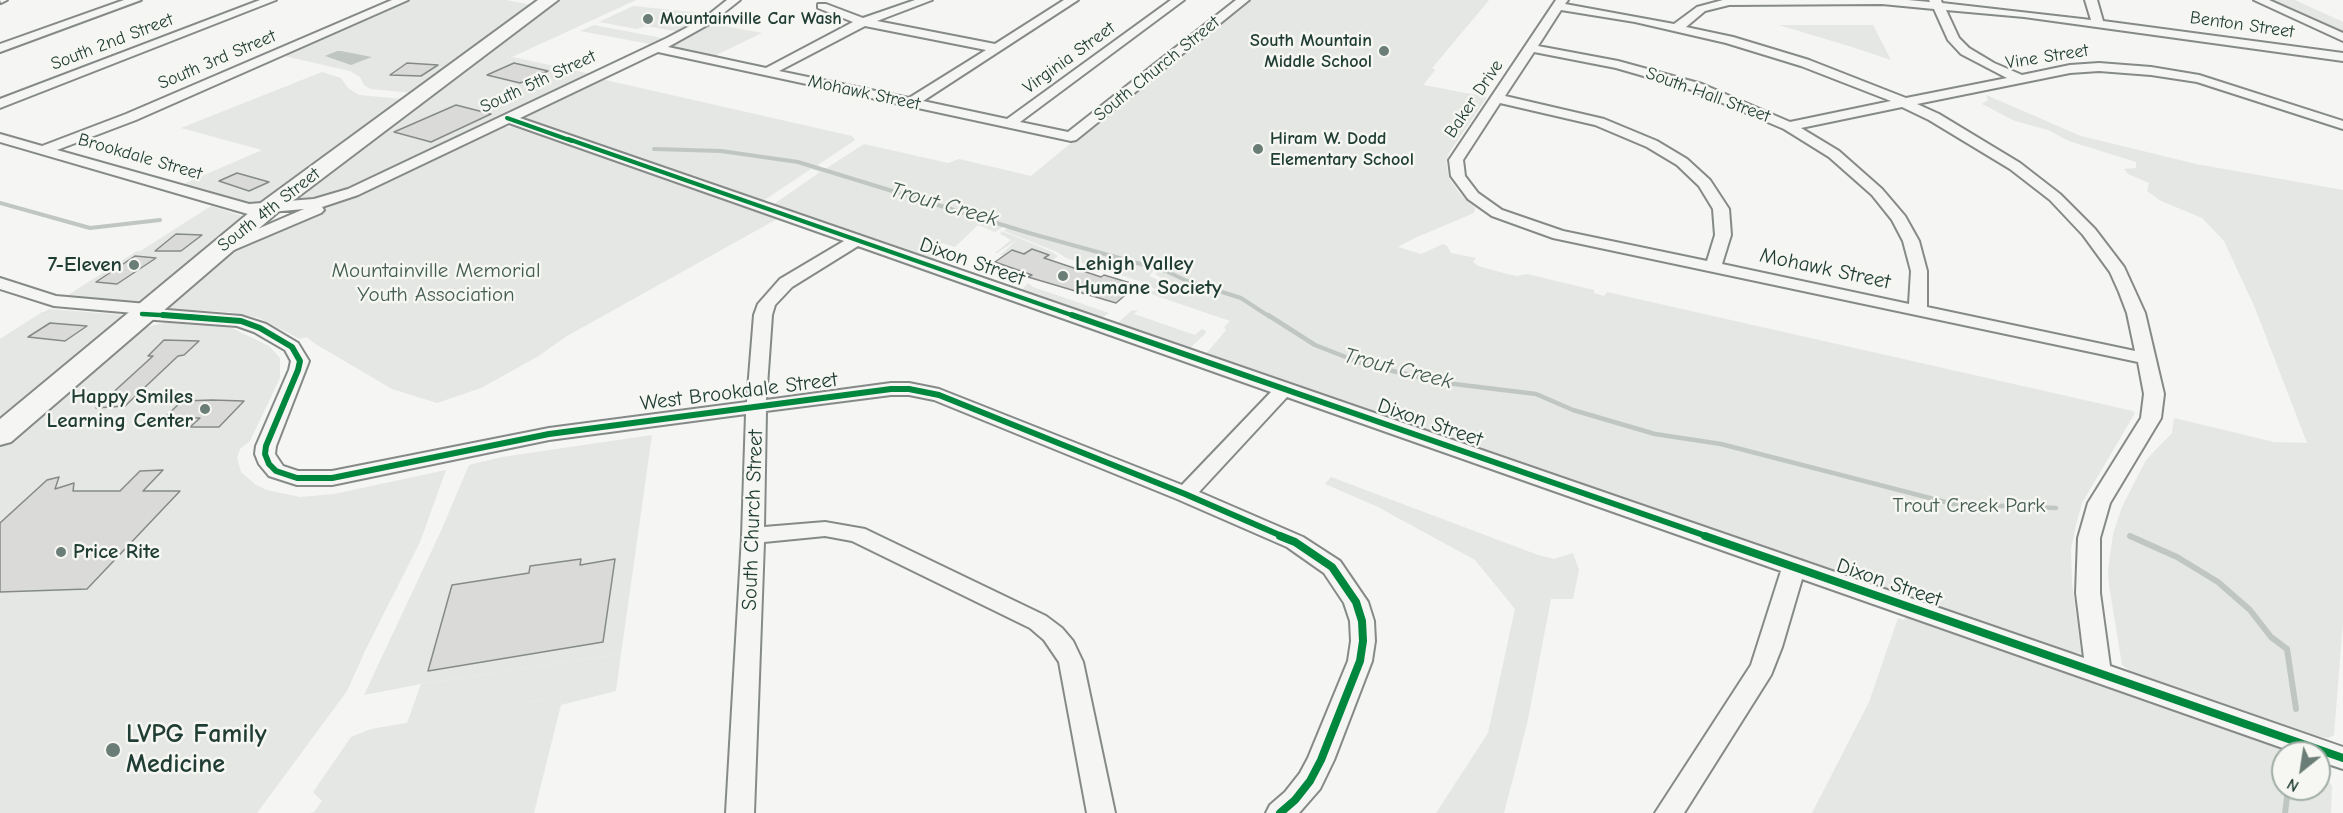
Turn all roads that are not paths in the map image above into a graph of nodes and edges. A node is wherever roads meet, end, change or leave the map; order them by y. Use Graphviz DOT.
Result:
graph roads {
  1 [pos="135,0"];
  2 [pos="270,0"];
  3 [pos="402,0"];
  4 [pos="549,0"];
  5 [pos="734,0"];
  6 [pos="926,0"];
  7 [pos="1072,0"];
  8 [pos="1179,0"];
  9 [pos="1243,0"];
  10 [pos="2091,0"];
  11 [pos="2260,0"];
  12 [pos="1560,3"];
  13 [pos="1936,3"];
  14 [pos="822,6"];
  15 [pos="863,22"];
  16 [pos="2098,24"];
  17 [pos="1678,27"];
  18 [pos="2343,37"];
  19 [pos="0,48"];
  20 [pos="656,48"];
  21 [pos="997,48"];
  22 [pos="1531,48"];
  23 [pos="2343,57"];
  24 [pos="767,72"];
  25 [pos="2020,79"];
  26 [pos="1496,98"];
  27 [pos="1903,102"];
  28 [pos="911,103"];
  29 [pos="0,104"];
  30 [pos="507,118"];
  31 [pos="1009,124"];
  32 [pos="2343,125"];
  33 [pos="1789,126"];
  34 [pos="1071,137"];
  35 [pos="0,138"];
  36 [pos="44,150"];
  37 [pos="353,192"];
  38 [pos="270,207"];
  39 [pos="1497,213"];
  40 [pos="857,240"];
  41 [pos="212,255"];
  42 [pos="1713,268"];
  43 [pos="0,283"];
  44 [pos="144,311"];
  45 [pos="1918,311"];
  46 [pos="2148,359"];
  47 [pos="1284,389"];
  48 [pos="756,407"];
  49 [pos="0,435"];
  50 [pos="1185,494"];
  51 [pos="753,536"];
  52 [pos="1794,567"];
  53 [pos="2098,673"];
  54 [pos="2343,758"];
  55 [pos="740,813"];
  56 [pos="1101,813"];
  57 [pos="1280,813"];
  58 [pos="1670,813"];
  1 -- 19 [label="street"];
  2 -- 29 [label="street, South 2nd Street"];
  3 -- 36 [label="street, South 3rd Street"];
  4 -- 38 [label="main road, South 4th Street"];
  5 -- 20 [label="street, South 5th Street"];
  6 -- 15 [label="street"];
  7 -- 21 [label="street"];
  8 -- 31 [label="street, Virginia Street"];
  9 -- 34 [label="street, South Church Street"];
  10 -- 16 [label="street"];
  11 -- 18 [label="street"];
  12 -- 17 [label="street"];
  12 -- 22 [label="street, Baker Drive"];
  13 -- 16 [label="street, Benton Street"];
  13 -- 17 [label="street, Benton Street"];
  13 -- 25 [label="street"];
  14 -- 15 [label="street"];
  15 -- 21 [label="street"];
  15 -- 24 [label="street"];
  16 -- 23 [label="street, Benton Street"];
  17 -- 27 [label="street"];
  20 -- 24 [label="street, Mohawk Street"];
  20 -- 30 [label="street, South 5th Street"];
  21 -- 28 [label="street"];
  22 -- 26 [label="street, Baker Drive"];
  22 -- 33 [label="street, South Hall Street"];
  24 -- 28 [label="street, Mohawk Street"];
  25 -- 27 [label="street, Vine Street"];
  25 -- 32 [label="street, Vine Street"];
  26 -- 39 [label="street, Baker Drive"];
  26 -- 42 [label="street"];
  27 -- 33 [label="street, Vine Street"];
  27 -- 46 [label="street"];
  28 -- 31 [label="street, Mohawk Street"];
  30 -- 37 [label="street, South 5th Street"];
  30 -- 40 [label="street, Dixon Street"];
  31 -- 34 [label="street, Mohawk Street"];
  33 -- 45 [label="street, South Hall Street"];
  35 -- 36 [label="street, Brookdale Street"];
  36 -- 38 [label="street, Brookdale Street"];
  37 -- 38 [label="street, South 5th Street"];
  37 -- 41 [label="street, South 5th Street"];
  38 -- 41 [label="main road, South 4th Street"];
  39 -- 42 [label="street, Mohawk Street"];
  40 -- 47 [label="street, Dixon Street"];
  40 -- 48 [label="street, South Church Street"];
  41 -- 44 [label="main road, South 4th Street"];
  42 -- 45 [label="street, Mohawk Street"];
  43 -- 44 [label="street"];
  44 -- 48 [label="street, West Brookdale Street"];
  44 -- 49 [label="main road, South 4th Street"];
  45 -- 46 [label="street, Mohawk Street"];
  46 -- 53 [label="street"];
  47 -- 50 [label="street"];
  47 -- 52 [label="street, Dixon Street"];
  48 -- 50 [label="street, West Brookdale Street"];
  48 -- 51 [label="street, South Church Street"];
  50 -- 57 [label="street, West Brookdale Street"];
  51 -- 55 [label="street, South Church Street"];
  51 -- 56 [label="street"];
  52 -- 53 [label="street, Dixon Street"];
  52 -- 58 [label="street"];
  53 -- 54 [label="street, Dixon Street"];
}
